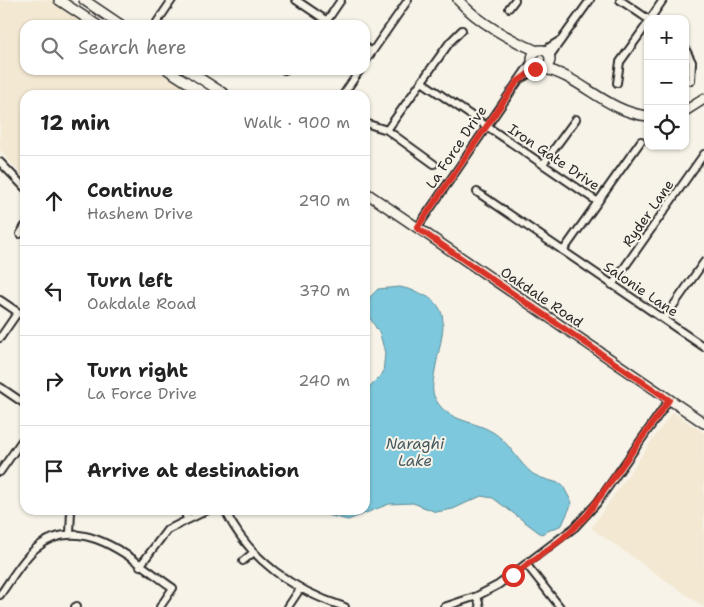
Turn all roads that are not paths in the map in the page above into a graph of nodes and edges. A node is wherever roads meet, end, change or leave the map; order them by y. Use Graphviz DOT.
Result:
graph roads {
  1 [pos="59,0"];
  2 [pos="84,0"];
  3 [pos="172,0"];
  4 [pos="296,0"];
  5 [pos="341,0"];
  6 [pos="408,0"];
  7 [pos="458,0"];
  8 [pos="514,0"];
  9 [pos="590,0"];
  10 [pos="620,0"];
  11 [pos="663,0"];
  12 [pos="509,8"];
  13 [pos="652,15"];
  14 [pos="644,16"];
  15 [pos="89,20"];
  16 [pos="114,20"];
  17 [pos="158,20"];
  18 [pos="321,20"];
  19 [pos="327,20"];
  20 [pos="644,29"];
  21 [pos="462,30"];
  22 [pos="372,52"];
  23 [pos="370,55"];
  24 [pos="540,56"];
  25 [pos="689,56"];
  26 [pos="541,68"];
  27 [pos="176,75"];
  28 [pos="195,75"];
  29 [pos="356,75"];
  30 [pos="565,76"];
  31 [pos="691,81"];
  32 [pos="422,82"];
  33 [pos="517,82"];
  34 [pos="616,83"];
  35 [pos="199,90"];
  36 [pos="218,90"];
  37 [pos="346,90"];
  38 [pos="704,100"];
  39 [pos="689,109"];
  40 [pos="644,115"];
  41 [pos="576,119"];
  42 [pos="370,125"];
  43 [pos="487,126"];
  44 [pos="387,130"];
  45 [pos="641,141"];
  46 [pos="704,154"];
  47 [pos="0,162"];
  48 [pos="434,164"];
  49 [pos="543,164"];
  50 [pos="20,183"];
  51 [pos="477,192"];
  52 [pos="370,195"];
  53 [pos="598,202"];
  54 [pos="417,228"];
  55 [pos="563,251"];
  56 [pos="704,262"];
  57 [pos="612,285"];
  58 [pos="0,300"];
  59 [pos="18,312"];
  60 [pos="664,319"];
  61 [pos="0,338"];
  62 [pos="704,348"];
  63 [pos="0,387"];
  64 [pos="669,400"];
  65 [pos="20,401"];
  66 [pos="704,423"];
  67 [pos="20,443"];
  68 [pos="0,472"];
  69 [pos="71,515"];
  70 [pos="186,515"];
  71 [pos="196,515"];
  72 [pos="228,515"];
  73 [pos="187,519"];
  74 [pos="70,534"];
  75 [pos="254,552"];
  76 [pos="243,561"];
  77 [pos="527,565"];
  78 [pos="140,566"];
  79 [pos="300,589"];
  80 [pos="0,595"];
  81 [pos="477,596"];
  82 [pos="160,607"];
  83 [pos="288,607"];
  84 [pos="345,607"];
  85 [pos="444,607"];
  86 [pos="480,607"];
  87 [pos="560,607"];
  1 -- 15 [label="main road"];
  2 -- 16 [label="main road"];
  3 -- 17 [label="street"];
  4 -- 18 [label="street"];
  5 -- 19 [label="street"];
  6 -- 22 [label="street"];
  7 -- 24 [label="main road"];
  8 -- 12 [label="street"];
  9 -- 24 [label="street, La Force Drive"];
  10 -- 14 [label="street"];
  11 -- 13 [label="street"];
  20 -- 34 [label="street"];
  21 -- 32 [label="street"];
  22 -- 23 [label="street"];
  24 -- 26 [label="main road"];
  24 -- 26 [label="main road, La Force Drive"];
  24 -- 30 [label="main road"];
  24 -- 33 [label="street, La Force Drive"];
  25 -- 31 [label="street"];
  26 -- 30 [label="main road"];
  26 -- 33 [label="street, La Force Drive"];
  27 -- 35 [label="main road"];
  28 -- 36 [label="main road"];
  29 -- 37 [label="street"];
  30 -- 40 [label="main road"];
  32 -- 43 [label="street, Iron Gate Drive"];
  32 -- 44 [label="street"];
  33 -- 43 [label="street, La Force Drive"];
  38 -- 39 [label="main road"];
  41 -- 49 [label="street"];
  42 -- 44 [label="street"];
  43 -- 49 [label="street, Iron Gate Drive"];
  43 -- 54 [label="street, La Force Drive"];
  44 -- 48 [label="street"];
  45 -- 53 [label="street"];
  46 -- 57 [label="street, Ryder Lane"];
  47 -- 50 [label="street"];
  49 -- 53 [label="street, Iron Gate Drive"];
  51 -- 55 [label="street, Salonie Lane"];
  52 -- 54 [label="main road, Oakdale Road"];
  53 -- 55 [label="street"];
  54 -- 64 [label="main road, Oakdale Road"];
  55 -- 57 [label="street, Salonie Lane"];
  56 -- 60 [label="street"];
  57 -- 60 [label="street, Salonie Lane"];
  58 -- 59 [label="street"];
  59 -- 61 [label="street"];
  60 -- 62 [label="street, Salonie Lane"];
  63 -- 65 [label="street"];
  64 -- 66 [label="main road, Oakdale Road"];
  64 -- 77 [label="street"];
  67 -- 68 [label="street"];
  69 -- 74 [label="street"];
  70 -- 73 [label="street"];
  71 -- 73 [label="street"];
  72 -- 75 [label="street"];
  73 -- 78 [label="street"];
  74 -- 78 [label="street"];
  74 -- 80 [label="street"];
  75 -- 76 [label="street"];
  75 -- 79 [label="street"];
  77 -- 81 [label="street"];
  77 -- 87 [label="street"];
  78 -- 82 [label="street"];
  79 -- 83 [label="street"];
  79 -- 84 [label="street"];
  81 -- 85 [label="street"];
  81 -- 86 [label="street"];
}
